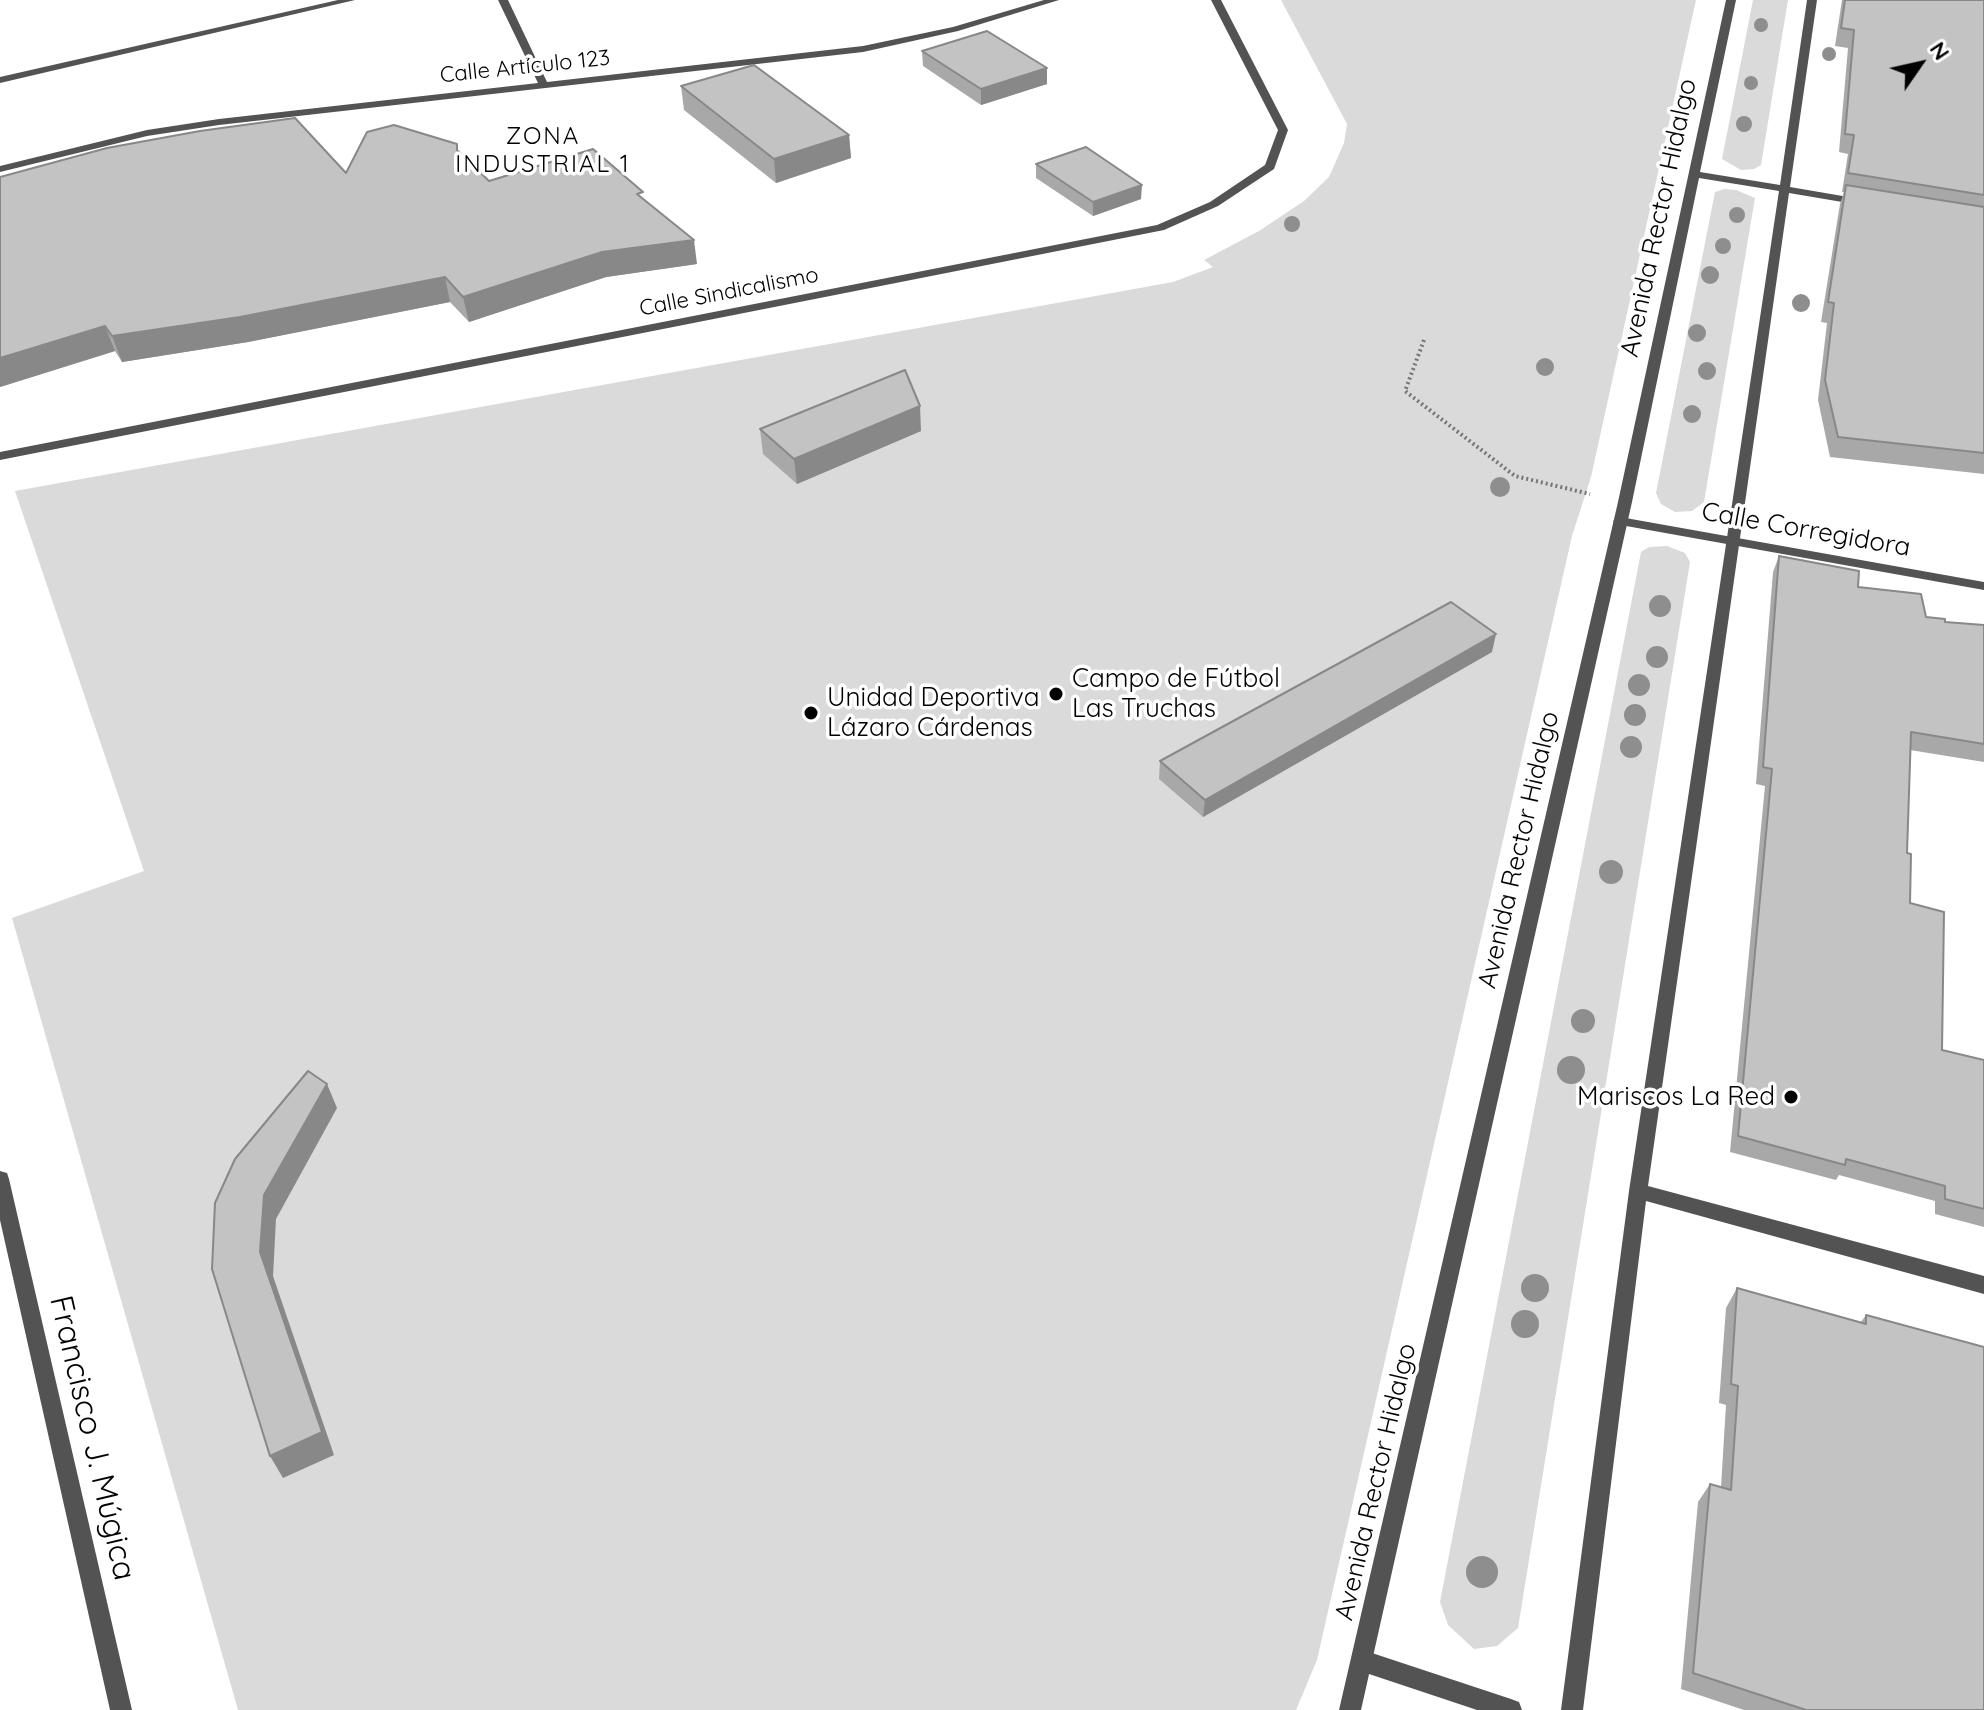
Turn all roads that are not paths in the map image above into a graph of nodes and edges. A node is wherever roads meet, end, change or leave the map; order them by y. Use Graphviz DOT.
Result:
graph roads {
  1 [pos="350,0"];
  2 [pos="503,0"];
  3 [pos="1054,0"];
  4 [pos="1216,0"];
  5 [pos="1731,0"];
  6 [pos="1812,0"];
  7 [pos="0,80"];
  8 [pos="544,85"];
  9 [pos="0,169"];
  10 [pos="1695,174"];
  11 [pos="1785,190"];
  12 [pos="1877,204"];
  13 [pos="0,456"];
  14 [pos="1620,521"];
  15 [pos="1735,543"];
  16 [pos="1984,586"];
  17 [pos="0,1179"];
  18 [pos="1638,1191"];
  19 [pos="1984,1285"];
  20 [pos="1363,1661"];
  21 [pos="121,1710"];
  22 [pos="1350,1710"];
  23 [pos="1511,1710"];
  24 [pos="1572,1710"];
  1 -- 7 [label="street"];
  2 -- 8 [label="street"];
  3 -- 8 [label="street, Calle Artículo 123"];
  4 -- 13 [label="street, Calle Sindicalismo"];
  5 -- 10 [label="street, Avenida Rector Hidalgo"];
  6 -- 11 [label="street"];
  8 -- 9 [label="street, Calle Artículo 123"];
  10 -- 11 [label="street"];
  10 -- 14 [label="street, Avenida Rector Hidalgo"];
  11 -- 12 [label="street"];
  11 -- 15 [label="street"];
  14 -- 15 [label="street, Calle Corregidora"];
  14 -- 20 [label="street, Avenida Rector Hidalgo"];
  15 -- 16 [label="street, Calle Corregidora"];
  15 -- 18 [label="street"];
  17 -- 21 [label="street, Francisco J. Múgica"];
  18 -- 19 [label="street"];
  18 -- 24 [label="street"];
  20 -- 22 [label="street, Avenida Rector Hidalgo"];
  20 -- 23 [label="street"];
}
